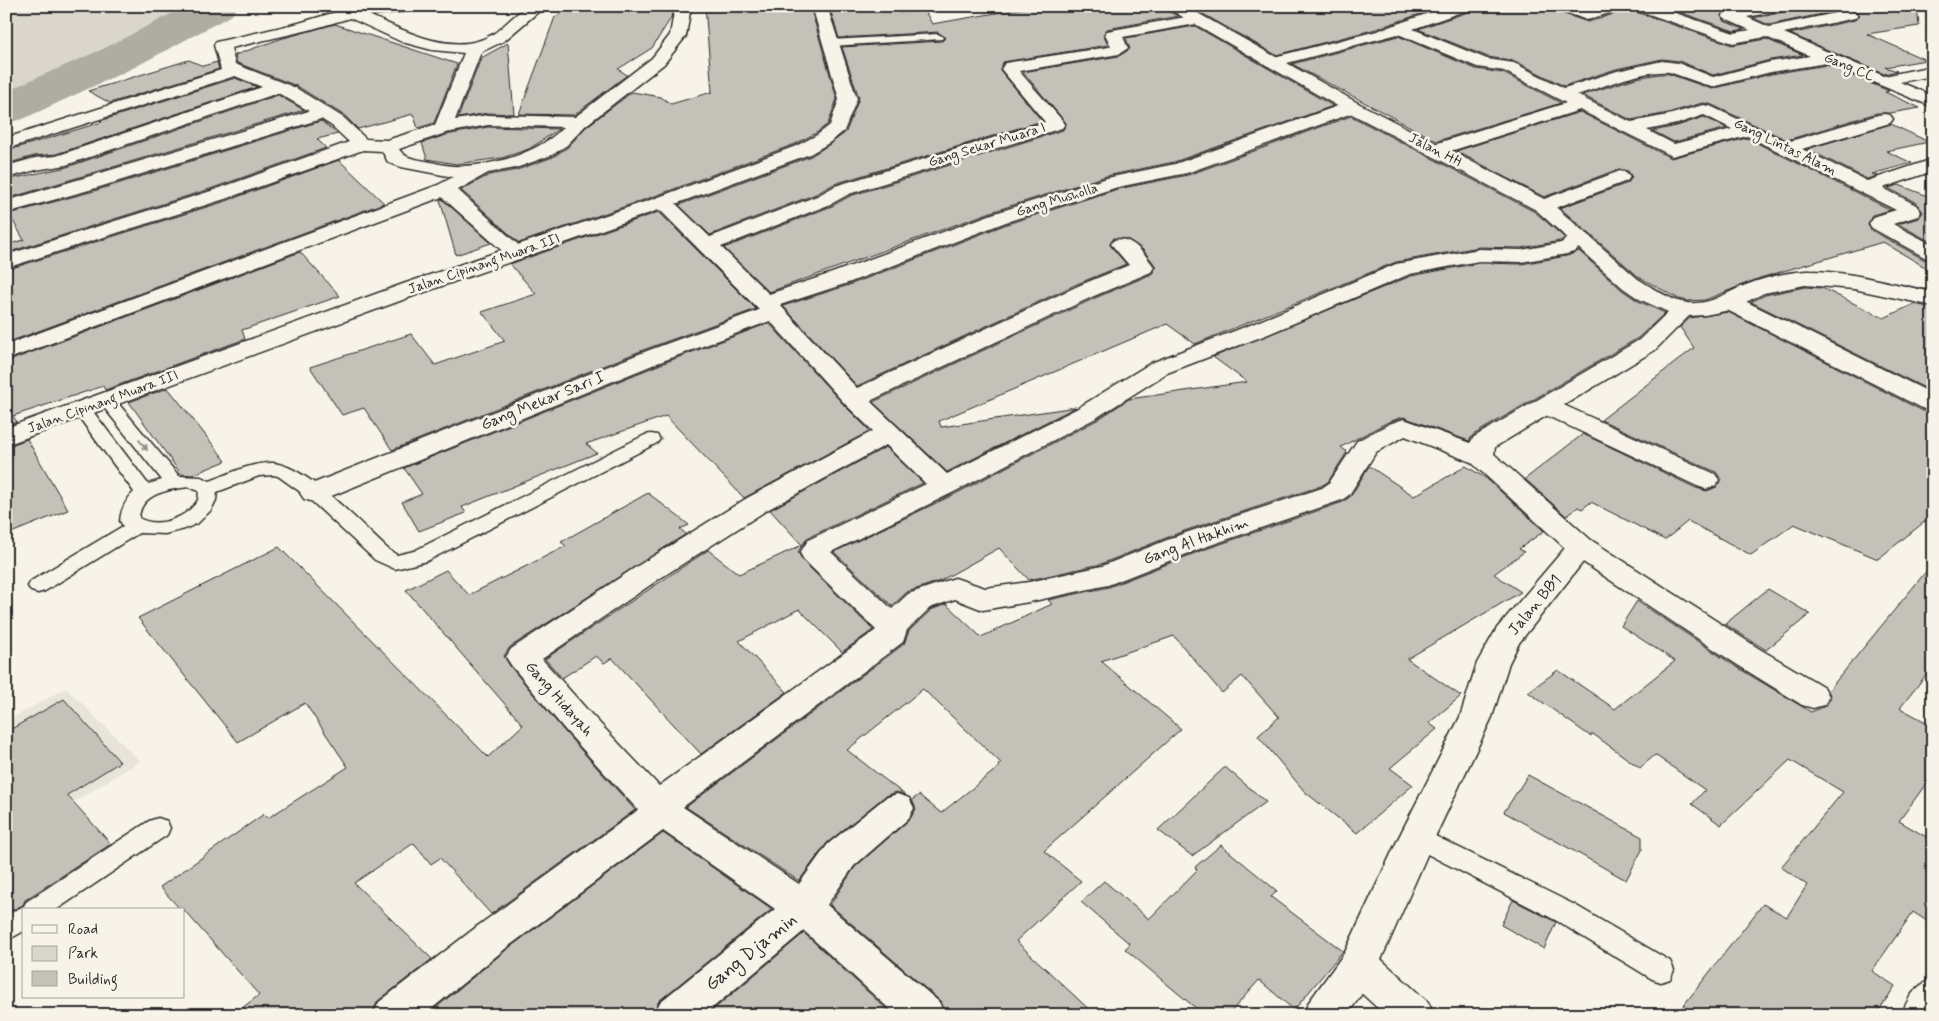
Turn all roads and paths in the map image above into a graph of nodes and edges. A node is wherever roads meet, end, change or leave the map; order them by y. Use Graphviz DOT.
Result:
graph roads {
  1 [pos="409,6"];
  2 [pos="538,6"];
  3 [pos="683,6"];
  4 [pos="820,6"];
  5 [pos="1174,6"];
  6 [pos="1465,6"];
  7 [pos="1562,6"];
  8 [pos="1617,6"];
  9 [pos="1639,6"];
  10 [pos="1783,6"];
  11 [pos="349,11"];
  12 [pos="1850,15"];
  13 [pos="1197,20"];
  14 [pos="257,22"];
  15 [pos="1399,29"];
  16 [pos="1769,32"];
  17 [pos="938,37"];
  18 [pos="831,43"];
  19 [pos="222,45"];
  20 [pos="474,49"];
  21 [pos="1830,58"];
  22 [pos="1272,62"];
  23 [pos="237,70"];
  24 [pos="1933,72"];
  25 [pos="1882,81"];
  26 [pos="278,87"];
  27 [pos="1563,94"];
  28 [pos="1933,102"];
  29 [pos="1582,104"];
  30 [pos="1352,107"];
  31 [pos="322,112"];
  32 [pos="1884,119"];
  33 [pos="579,122"];
  34 [pos="444,128"];
  35 [pos="1629,128"];
  36 [pos="1748,130"];
  37 [pos="6,144"];
  38 [pos="361,144"];
  39 [pos="388,146"];
  40 [pos="1787,148"];
  41 [pos="1435,150"];
  42 [pos="1933,166"];
  43 [pos="481,170"];
  44 [pos="6,172"];
  45 [pos="1620,177"];
  46 [pos="1868,187"];
  47 [pos="445,189"];
  48 [pos="663,202"];
  49 [pos="1543,206"];
  50 [pos="6,207"];
  51 [pos="1581,238"];
  52 [pos="1121,244"];
  53 [pos="706,246"];
  54 [pos="516,253"];
  55 [pos="1933,254"];
  56 [pos="6,262"];
  57 [pos="1933,299"];
  58 [pos="1729,302"];
  59 [pos="769,308"];
  60 [pos="1682,310"];
  61 [pos="6,353"];
  62 [pos="854,398"];
  63 [pos="106,400"];
  64 [pos="1933,404"];
  65 [pos="1546,406"];
  66 [pos="82,409"];
  67 [pos="889,433"];
  68 [pos="6,437"];
  69 [pos="651,439"];
  70 [pos="1480,456"];
  71 [pos="1706,480"];
  72 [pos="174,482"];
  73 [pos="944,486"];
  74 [pos="208,489"];
  75 [pos="314,493"];
  76 [pos="144,494"];
  77 [pos="136,527"];
  78 [pos="1581,547"];
  79 [pos="38,586"];
  80 [pos="892,627"];
  81 [pos="1813,696"];
  82 [pos="897,808"];
  83 [pos="659,809"];
  84 [pos="158,828"];
  85 [pos="1417,837"];
  86 [pos="37,908"];
  87 [pos="804,908"];
  88 [pos="22,918"];
  89 [pos="6,928"];
  90 [pos="1359,965"];
  91 [pos="1661,970"];
  92 [pos="1933,997"];
  93 [pos="393,1015"];
  94 [pos="674,1015"];
  95 [pos="925,1015"];
  96 [pos="1323,1015"];
  97 [pos="1414,1015"];
  98 [pos="1921,1015"];
  1 -- 11 [label="street"];
  2 -- 20 [label="street"];
  3 -- 33 [label="street"];
  4 -- 18 [label="street, Jalan Cipinang Muara III"];
  5 -- 13 [label="street, Jalan HH"];
  6 -- 15 [label="street"];
  7 -- 8 [label="street"];
  9 -- 16 [label="street"];
  10 -- 16 [label="street, Gang CC"];
  11 -- 19 [label="street"];
  11 -- 20 [label="street"];
  12 -- 16 [label="street"];
  13 -- 22 [label="street, Jalan HH"];
  13 -- 53 [label="street, Gang Sekar Muara I"];
  14 -- 19 [label="street"];
  15 -- 22 [label="street"];
  15 -- 27 [label="street"];
  16 -- 21 [label="street, Gang CC"];
  17 -- 18 [label="lane"];
  18 -- 48 [label="street, Jalan Cipinang Muara III"];
  19 -- 23 [label="street"];
  20 -- 34 [label="street"];
  21 -- 25 [label="street, Gang CC"];
  21 -- 27 [label="street"];
  22 -- 30 [label="street, Jalan HH"];
  23 -- 26 [label="street"];
  23 -- 37 [label="street"];
  24 -- 25 [label="street, Gang CC"];
  25 -- 28 [label="street"];
  26 -- 31 [label="street"];
  26 -- 44 [label="street"];
  27 -- 29 [label="street"];
  29 -- 35 [label="street"];
  29 -- 41 [label="street"];
  30 -- 41 [label="street, Jalan HH"];
  30 -- 59 [label="street, Gang Musholla"];
  31 -- 38 [label="street"];
  31 -- 50 [label="street"];
  32 -- 40 [label="street"];
  33 -- 34 [label="street"];
  33 -- 43 [label="street"];
  34 -- 39 [label="street"];
  35 -- 36 [label="street, Gang Lintas Alam"];
  35 -- 36 [label="street"];
  36 -- 40 [label="street, Gang Lintas Alam"];
  38 -- 39 [label="street"];
  38 -- 56 [label="street"];
  39 -- 43 [label="street"];
  40 -- 46 [label="street, Gang Lintas Alam"];
  41 -- 49 [label="street, Jalan HH"];
  42 -- 46 [label="street"];
  43 -- 47 [label="street"];
  45 -- 49 [label="street"];
  46 -- 55 [label="street, Gang Lintas Alam"];
  47 -- 54 [label="street"];
  47 -- 61 [label="street"];
  48 -- 53 [label="street"];
  48 -- 54 [label="street, Jalan Cipinang Muara III"];
  49 -- 51 [label="street, Jalan HH"];
  51 -- 60 [label="street, Jalan HH"];
  51 -- 73 [label="street"];
  52 -- 62 [label="street"];
  53 -- 59 [label="street"];
  54 -- 63 [label="street, Jalan Cipinang Muara III"];
  57 -- 58 [label="street"];
  58 -- 60 [label="street"];
  58 -- 64 [label="street"];
  59 -- 62 [label="street"];
  59 -- 75 [label="street, Gang Mekar Sari I"];
  60 -- 65 [label="street"];
  62 -- 67 [label="street"];
  63 -- 66 [label="street, Jalan Cipinang Muara III"];
  63 -- 72 [label="lane, one-way"];
  65 -- 70 [label="street"];
  65 -- 71 [label="street"];
  66 -- 68 [label="street, Jalan Cipinang Muara III"];
  66 -- 76 [label="lane"];
  67 -- 73 [label="street"];
  67 -- 83 [label="street, Gang Hidayah"];
  69 -- 75 [label="lane"];
  70 -- 78 [label="street"];
  70 -- 80 [label="street, Gang Al Hakhim"];
  72 -- 74 [label="lane"];
  72 -- 76 [label="lane"];
  73 -- 80 [label="street"];
  74 -- 75 [label="lane"];
  74 -- 77 [label="lane"];
  76 -- 77 [label="lane"];
  77 -- 79 [label="lane"];
  78 -- 81 [label="street"];
  78 -- 85 [label="street, Jalan BB1"];
  80 -- 83 [label="street, Gang Al Hakhim"];
  82 -- 87 [label="street, Gang Djamin"];
  83 -- 87 [label="street, Gang Hidayah"];
  83 -- 93 [label="street, Gang Al Hakhim"];
  84 -- 86 [label="lane"];
  85 -- 90 [label="street, Jalan BB1"];
  85 -- 91 [label="lane"];
  87 -- 94 [label="street, Gang Djamin"];
  87 -- 95 [label="street, Gang Hidayah"];
  88 -- 89 [label="lane"];
  90 -- 96 [label="street, Jalan BB1"];
  90 -- 97 [label="street"];
  92 -- 98 [label="street"];
}
